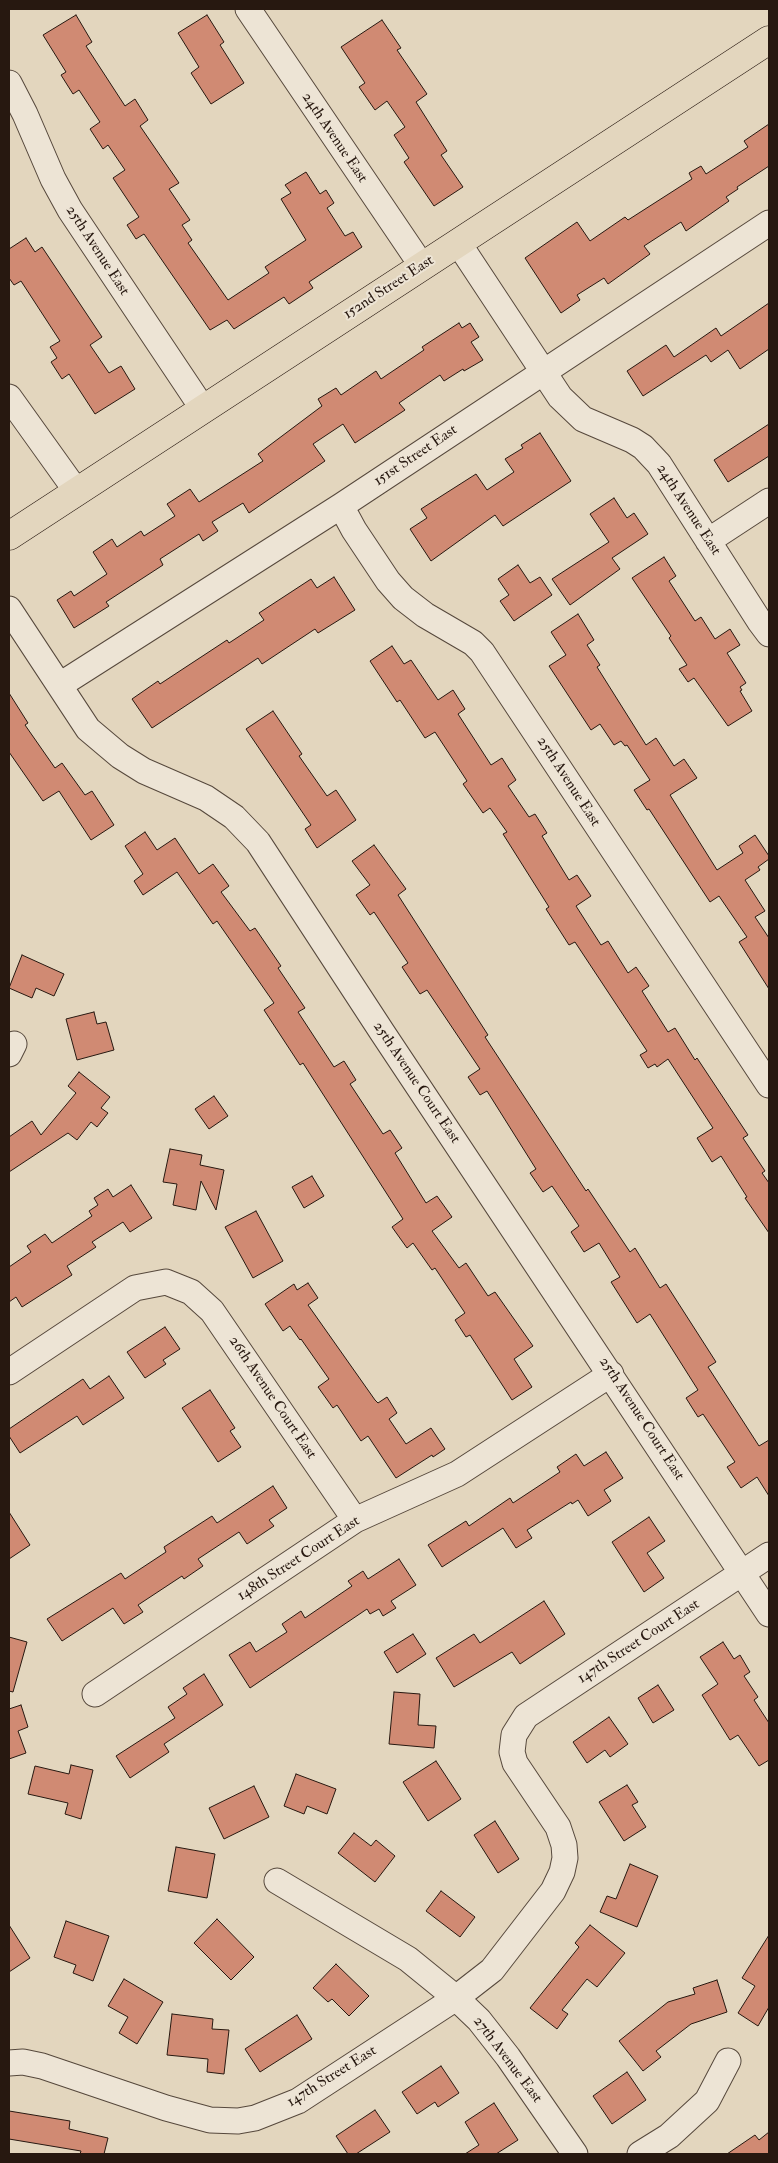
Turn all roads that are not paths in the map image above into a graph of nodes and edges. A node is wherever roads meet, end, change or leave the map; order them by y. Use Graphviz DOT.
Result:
graph roads {
  1 [pos="248,9"];
  2 [pos="769,40"];
  3 [pos="9,83"];
  4 [pos="769,223"];
  5 [pos="459,244"];
  6 [pos="422,266"];
  7 [pos="542,372"];
  8 [pos="9,397"];
  9 [pos="203,409"];
  10 [pos="77,492"];
  11 [pos="769,501"];
  12 [pos="341,506"];
  13 [pos="9,536"];
  14 [pos="708,541"];
  15 [pos="9,609"];
  16 [pos="769,634"];
  17 [pos="60,685"];
  18 [pos="769,1085"];
  19 [pos="9,1372"];
  20 [pos="611,1374"];
  21 [pos="356,1520"];
  22 [pos="769,1555"];
  23 [pos="743,1574"];
  24 [pos="769,1614"];
  25 [pos="95,1694"];
  26 [pos="562,1872"];
  27 [pos="277,1880"];
  28 [pos="456,1998"];
  29 [pos="728,2061"];
  30 [pos="9,2063"];
  31 [pos="575,2154"];
  32 [pos="640,2154"];
  1 -- 6 [label="street, 24th Avenue East"];
  2 -- 5 [label="main road, 152nd Street East"];
  3 -- 9 [label="street, 25th Avenue East"];
  4 -- 7 [label="street, 151st Street East"];
  5 -- 6 [label="main road, 152nd Street East"];
  5 -- 7 [label="street, 24th Avenue East"];
  6 -- 9 [label="main road, 152nd Street East"];
  7 -- 12 [label="street, 151st Street East"];
  7 -- 14 [label="street, 24th Avenue East"];
  8 -- 10 [label="street"];
  9 -- 10 [label="main road, 152nd Street East"];
  10 -- 13 [label="main road, 152nd Street East"];
  11 -- 14 [label="street"];
  12 -- 17 [label="street, 151st Street East"];
  12 -- 18 [label="street, 25th Avenue East"];
  14 -- 16 [label="street, 24th Avenue East"];
  15 -- 17 [label="street, 25th Avenue Court East"];
  17 -- 20 [label="street, 25th Avenue Court East"];
  19 -- 21 [label="street, 26th Avenue Court East"];
  20 -- 21 [label="street, 148th Street Court East"];
  20 -- 23 [label="street, 25th Avenue Court East"];
  21 -- 25 [label="street, 148th Street Court East"];
  22 -- 23 [label="street, 147th Street Court East"];
  23 -- 24 [label="street, 25th Avenue Court East"];
  23 -- 26 [label="street, 147th Street Court East"];
  26 -- 28 [label="street, 147th Street East"];
  27 -- 28 [label="street, 27th Avenue East"];
  28 -- 30 [label="street, 147th Street East"];
  28 -- 31 [label="street, 27th Avenue East"];
  29 -- 32 [label="street"];
}
